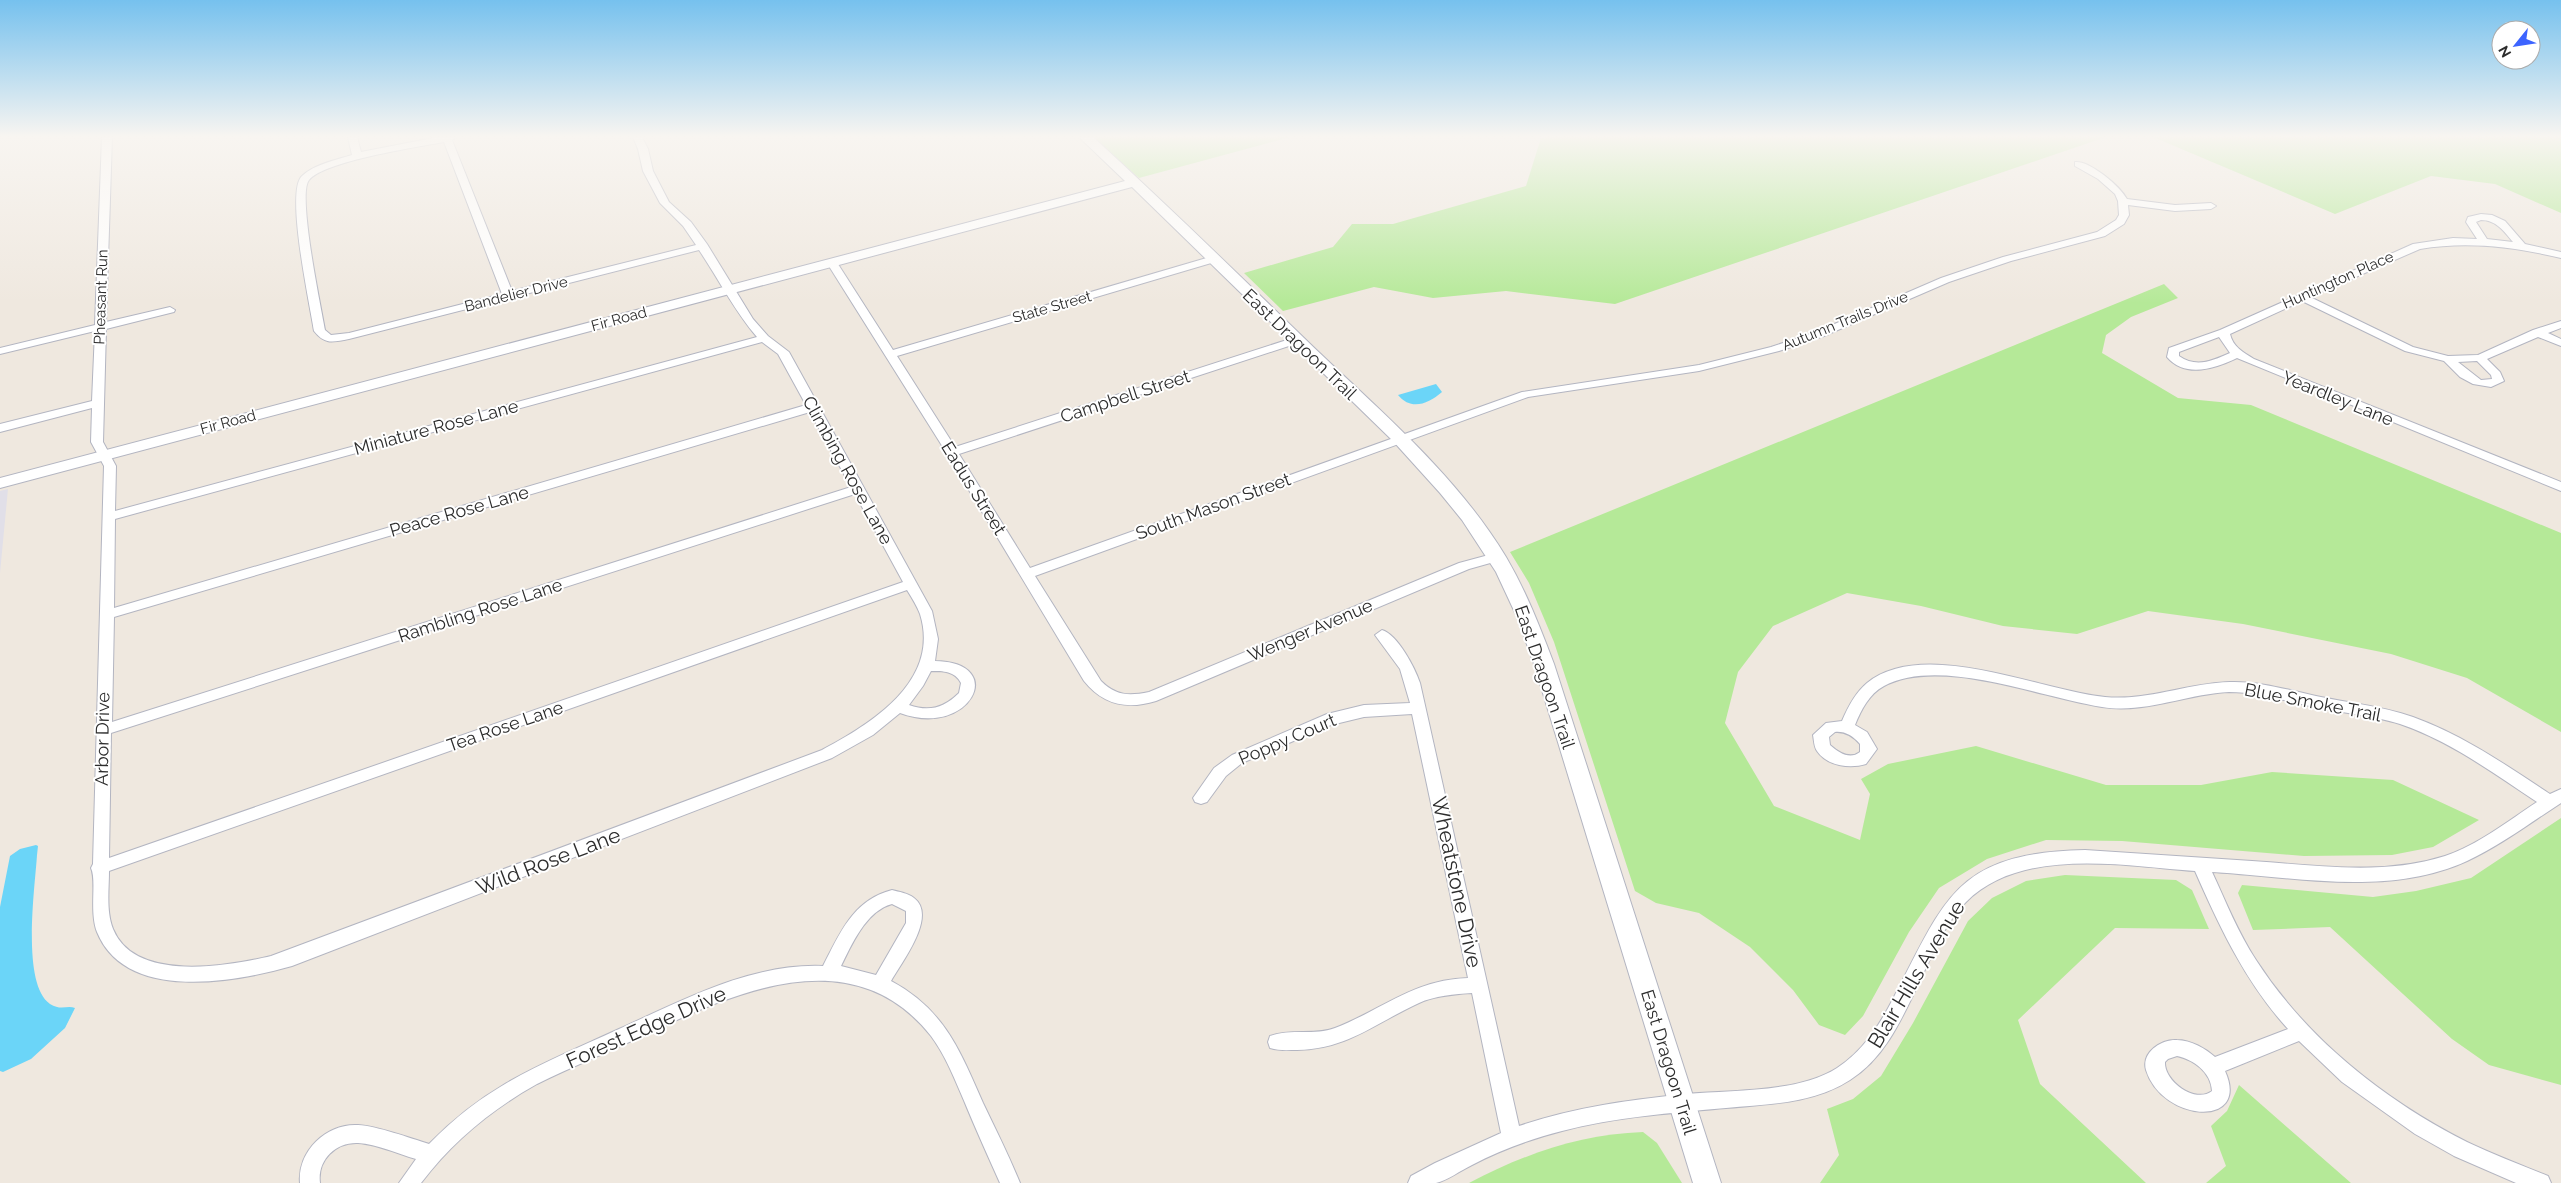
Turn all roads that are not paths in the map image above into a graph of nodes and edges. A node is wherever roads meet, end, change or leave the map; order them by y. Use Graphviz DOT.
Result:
graph roads {
  1 [pos="106,192"];
  2 [pos="302,192"];
  3 [pos="470,192"];
  4 [pos="658,192"];
  5 [pos="1095,192"];
  6 [pos="1145,192"];
  7 [pos="2117,192"];
  8 [pos="2123,201"];
  9 [pos="2211,206"];
  10 [pos="2484,242"];
  11 [pos="703,246"];
  12 [pos="2521,246"];
  13 [pos="2561,256"];
  14 [pos="1214,259"];
  15 [pos="832,262"];
  16 [pos="731,289"];
  17 [pos="508,296"];
  18 [pos="2301,297"];
  19 [pos="170,310"];
  20 [pos="2561,324"];
  21 [pos="101,327"];
  22 [pos="2224,332"];
  23 [pos="2537,332"];
  24 [pos="764,338"];
  25 [pos="1297,340"];
  26 [pos="2561,343"];
  27 [pos="0,350"];
  28 [pos="2238,354"];
  29 [pos="890,355"];
  30 [pos="2480,358"];
  31 [pos="2448,359"];
  32 [pos="98,403"];
  33 [pos="813,407"];
  34 [pos="0,428"];
  35 [pos="1398,439"];
  36 [pos="952,452"];
  37 [pos="104,454"];
  38 [pos="0,483"];
  39 [pos="2561,487"];
  40 [pos="858,489"];
  41 [pos="108,517"];
  42 [pos="1496,557"];
  43 [pos="1027,574"];
  44 [pos="911,584"];
  45 [pos="105,615"];
  46 [pos="1382,635"];
  47 [pos="926,666"];
  48 [pos="1124,701"];
  49 [pos="899,707"];
  50 [pos="1418,708"];
  51 [pos="1848,727"];
  52 [pos="103,730"];
  53 [pos="1201,798"];
  54 [pos="2555,798"];
  55 [pos="2200,864"];
  56 [pos="100,868"];
  57 [pos="828,973"];
  58 [pos="183,974"];
  59 [pos="880,984"];
  60 [pos="1479,985"];
  61 [pos="2302,1032"];
  62 [pos="1276,1042"];
  63 [pos="2213,1068"];
  64 [pos="1682,1103"];
  65 [pos="1512,1137"];
  66 [pos="433,1154"];
  67 [pos="310,1183"];
  68 [pos="409,1183"];
  69 [pos="1010,1183"];
  70 [pos="1418,1183"];
  71 [pos="1707,1183"];
  72 [pos="2541,1183"];
  1 -- 21 [label="street, Pheasant Run"];
  2 -- 17 [label="street, Bandelier Drive"];
  3 -- 17 [label="street"];
  4 -- 11 [label="street, Climbing Rose Lane"];
  5 -- 15 [label="street, Fir Road"];
  6 -- 14 [label="street, East Dragoon Trail"];
  7 -- 8 [label="street"];
  8 -- 9 [label="street"];
  8 -- 35 [label="street, Autumn Trails Drive"];
  10 -- 12 [label="street, Huntington Place"];
  10 -- 12 [label="street"];
  10 -- 18 [label="street, Huntington Place"];
  11 -- 16 [label="street, Climbing Rose Lane"];
  11 -- 17 [label="street, Bandelier Drive"];
  12 -- 13 [label="street, Huntington Place"];
  14 -- 25 [label="street, East Dragoon Trail"];
  14 -- 29 [label="street, State Street"];
  15 -- 16 [label="street, Fir Road"];
  15 -- 29 [label="street, Eadus Street"];
  16 -- 24 [label="street, Climbing Rose Lane"];
  16 -- 37 [label="street, Fir Road"];
  18 -- 22 [label="street, Huntington Place"];
  18 -- 31 [label="street"];
  19 -- 21 [label="street"];
  20 -- 23 [label="street"];
  21 -- 27 [label="street"];
  21 -- 32 [label="street, Pheasant Run"];
  22 -- 28 [label="street"];
  22 -- 28 [label="street"];
  23 -- 26 [label="street"];
  23 -- 30 [label="street"];
  24 -- 33 [label="street, Climbing Rose Lane"];
  24 -- 41 [label="street, Miniature Rose Lane"];
  25 -- 35 [label="street, East Dragoon Trail"];
  25 -- 36 [label="street, Campbell Street"];
  28 -- 39 [label="street, Yeardley Lane"];
  29 -- 36 [label="street, Eadus Street"];
  30 -- 31 [label="street"];
  30 -- 31 [label="street"];
  32 -- 34 [label="street"];
  32 -- 37 [label="street, Pheasant Run"];
  33 -- 40 [label="street, Climbing Rose Lane"];
  33 -- 45 [label="street, Peace Rose Lane"];
  35 -- 42 [label="street, East Dragoon Trail"];
  35 -- 43 [label="street, South Mason Street"];
  36 -- 43 [label="street, Eadus Street"];
  37 -- 38 [label="street, Fir Road"];
  37 -- 41 [label="street, Arbor Drive"];
  40 -- 44 [label="street, Climbing Rose Lane"];
  40 -- 52 [label="street, Rambling Rose Lane"];
  41 -- 45 [label="street, Arbor Drive"];
  42 -- 48 [label="street, Wenger Avenue"];
  42 -- 64 [label="street, East Dragoon Trail"];
  43 -- 48 [label="street, Eadus Street"];
  44 -- 47 [label="street, Climbing Rose Lane"];
  44 -- 56 [label="street, Tea Rose Lane"];
  45 -- 52 [label="street, Arbor Drive"];
  46 -- 50 [label="street, Wheatstone Drive"];
  47 -- 49 [label="street, Wild Rose Lane"];
  47 -- 49 [label="street"];
  49 -- 58 [label="street, Wild Rose Lane"];
  50 -- 53 [label="street, Poppy Court"];
  50 -- 60 [label="street, Wheatstone Drive"];
  51 -- 54 [label="street, Blue Smoke Trail"];
  52 -- 56 [label="street, Arbor Drive"];
  54 -- 55 [label="street, Blair Hills Avenue"];
  55 -- 61 [label="street"];
  55 -- 64 [label="street, Blair Hills Avenue"];
  56 -- 58 [label="street, Arbor Drive"];
  57 -- 59 [label="street, Forest Edge Drive"];
  57 -- 59 [label="street"];
  57 -- 66 [label="street, Forest Edge Drive"];
  59 -- 69 [label="street, Forest Edge Drive"];
  60 -- 62 [label="street"];
  60 -- 65 [label="street, Wheatstone Drive"];
  61 -- 63 [label="street"];
  61 -- 72 [label="street"];
  64 -- 65 [label="street, Blair Hills Avenue"];
  64 -- 71 [label="street, East Dragoon Trail"];
  65 -- 70 [label="street, Blair Hills Avenue"];
  66 -- 67 [label="street"];
  66 -- 68 [label="street, Forest Edge Drive"];
}
